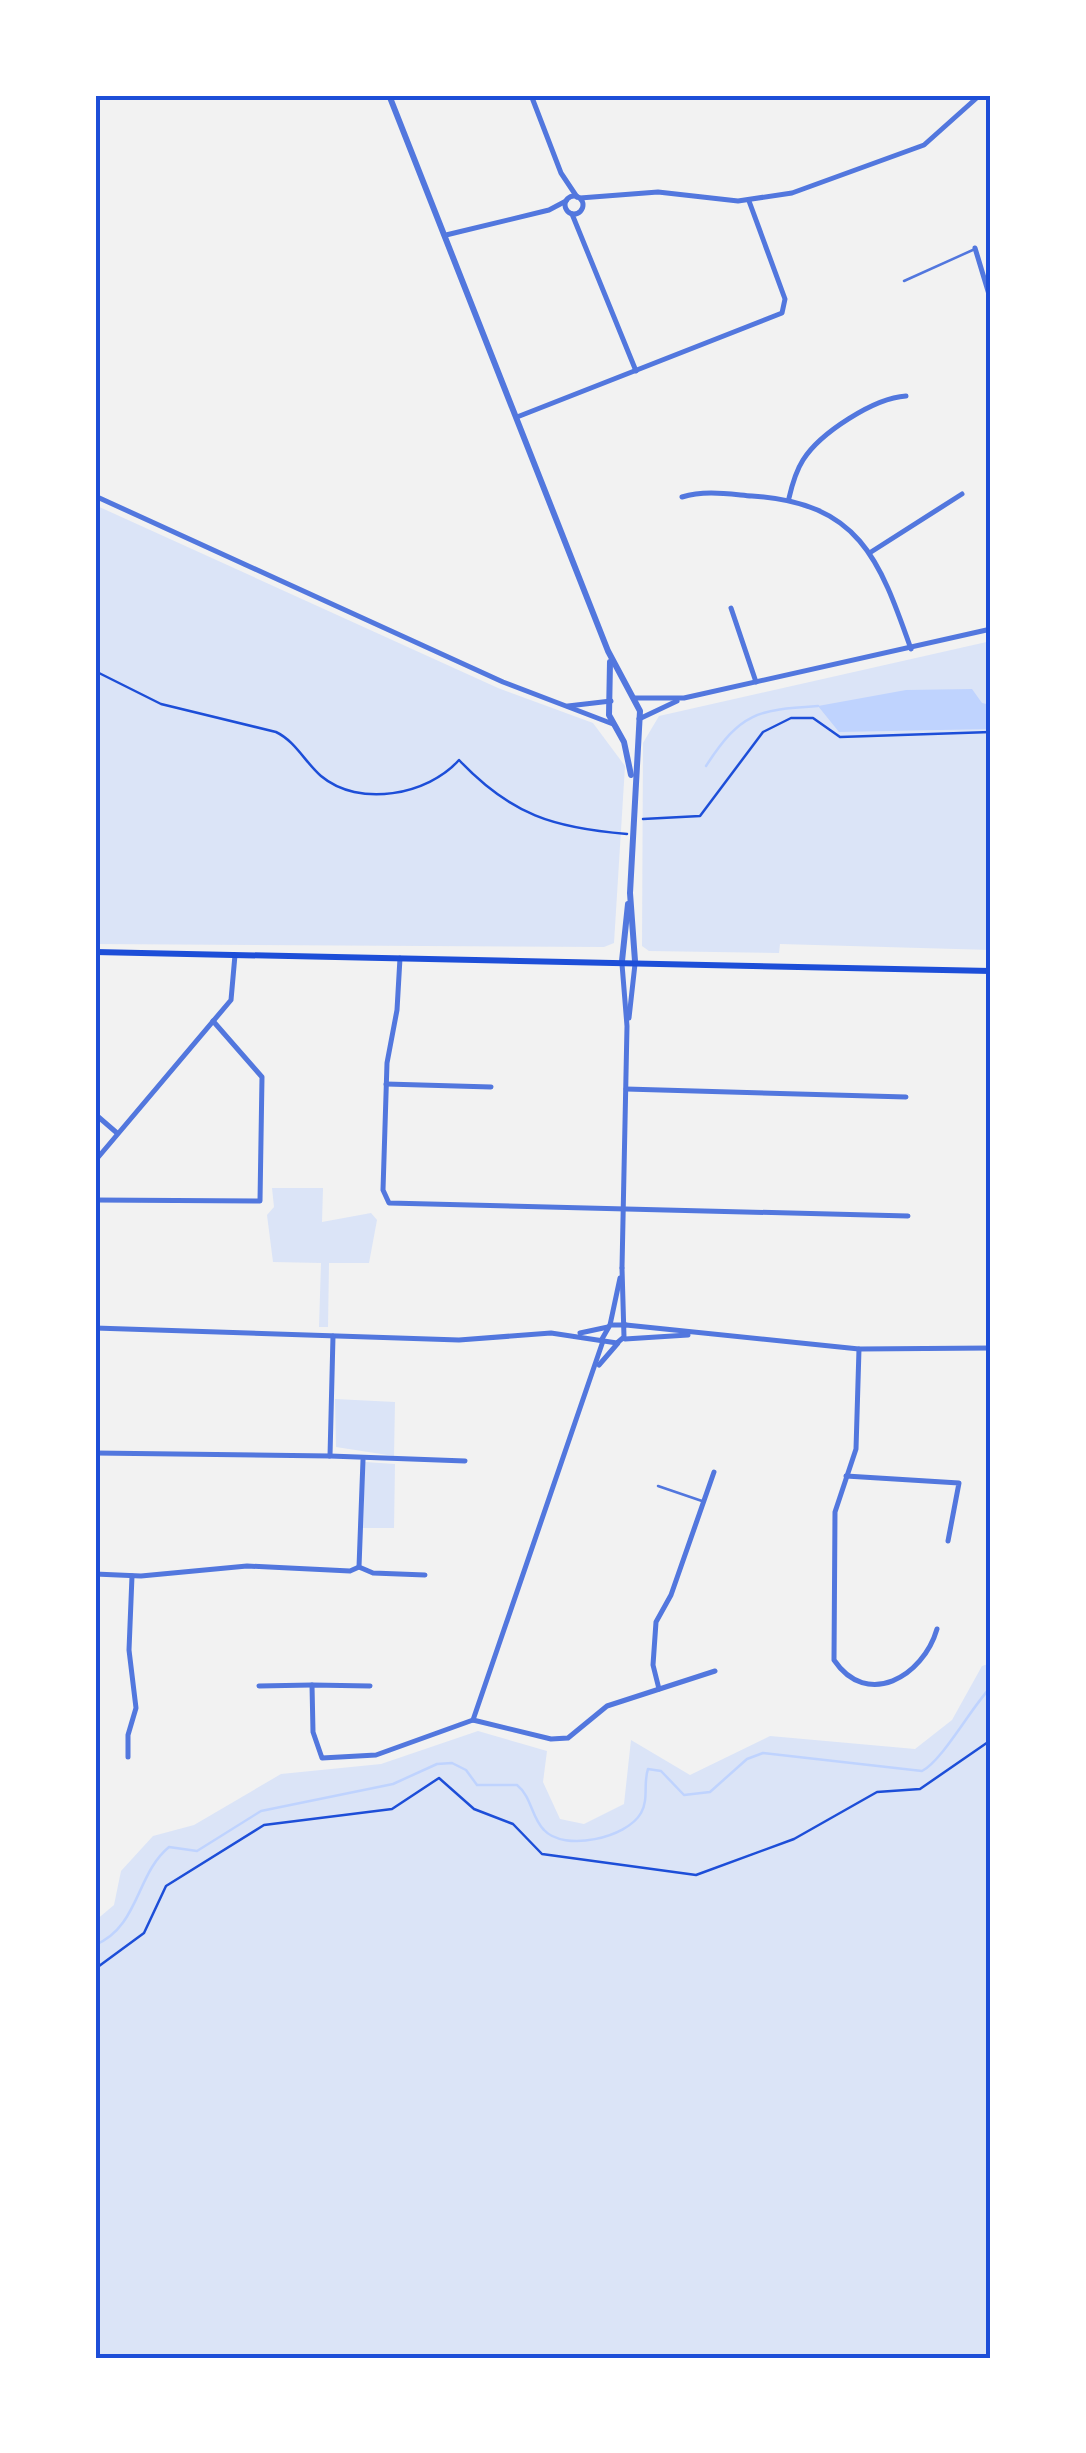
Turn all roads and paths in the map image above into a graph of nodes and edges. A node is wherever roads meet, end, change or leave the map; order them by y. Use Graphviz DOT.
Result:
graph roads {
  1 [pos="388,95"];
  2 [pos="531,95"];
  3 [pos="980,95"];
  4 [pos="562,173"];
  5 [pos="578,197"];
  6 [pos="603,197"];
  7 [pos="566,200"];
  8 [pos="749,201"];
  9 [pos="549,210"];
  10 [pos="581,211"];
  11 [pos="570,213"];
  12 [pos="582,231"];
  13 [pos="446,234"];
  14 [pos="975,248"];
  15 [pos="904,282"];
  16 [pos="991,301"];
  17 [pos="636,371"];
  18 [pos="906,396"];
  19 [pos="517,417"];
  20 [pos="962,494"];
  21 [pos="95,496"];
  22 [pos="682,497"];
  23 [pos="788,498"];
  24 [pos="871,552"];
  25 [pos="731,608"];
  26 [pos="991,629"];
  27 [pos="911,648"];
  28 [pos="608,651"];
  29 [pos="95,671"];
  30 [pos="756,682"];
  31 [pos="634,698"];
  32 [pos="684,698"];
  33 [pos="611,701"];
  34 [pos="565,706"];
  35 [pos="639,720"];
  36 [pos="615,725"];
  37 [pos="991,732"];
  38 [pos="632,789"];
  39 [pos="632,820"];
  40 [pos="632,835"];
  41 [pos="630,893"];
  42 [pos="95,952"];
  43 [pos="235,955"];
  44 [pos="400,958"];
  45 [pos="622,961"];
  46 [pos="635,961"];
  47 [pos="991,971"];
  48 [pos="212,1021"];
  49 [pos="627,1026"];
  50 [pos="386,1084"];
  51 [pos="491,1087"];
  52 [pos="626,1089"];
  53 [pos="906,1097"];
  54 [pos="95,1114"];
  55 [pos="117,1133"];
  56 [pos="95,1161"];
  57 [pos="95,1200"];
  58 [pos="623,1210"];
  59 [pos="908,1216"];
  60 [pos="622,1268"];
  61 [pos="626,1325"];
  62 [pos="609,1326"];
  63 [pos="95,1328"];
  64 [pos="572,1334"];
  65 [pos="696,1334"];
  66 [pos="333,1336"];
  67 [pos="602,1340"];
  68 [pos="621,1340"];
  69 [pos="991,1348"];
  70 [pos="860,1350"];
  71 [pos="597,1367"];
  72 [pos="95,1453"];
  73 [pos="330,1456"];
  74 [pos="363,1460"];
  75 [pos="465,1461"];
  76 [pos="714,1472"];
  77 [pos="846,1476"];
  78 [pos="658,1486"];
  79 [pos="703,1501"];
  80 [pos="948,1541"];
  81 [pos="359,1567"];
  82 [pos="95,1574"];
  83 [pos="424,1575"];
  84 [pos="132,1576"];
  85 [pos="937,1629"];
  86 [pos="716,1671"];
  87 [pos="312,1685"];
  88 [pos="259,1686"];
  89 [pos="370,1686"];
  90 [pos="659,1689"];
  91 [pos="473,1720"];
  92 [pos="991,1740"];
  93 [pos="128,1756"];
  94 [pos="95,1969"];
  1 -- 13 [label="street"];
  2 -- 4 [label="street"];
  3 -- 8 [label="street"];
  4 -- 5 [label="street"];
  4 -- 7 [label="street"];
  5 -- 6 [label="street"];
  5 -- 7 [label="street"];
  5 -- 10 [label="street"];
  6 -- 8 [label="street"];
  6 -- 10 [label="street"];
  7 -- 9 [label="street"];
  7 -- 11 [label="street"];
  8 -- 17 [label="street"];
  9 -- 11 [label="street"];
  9 -- 13 [label="street"];
  10 -- 11 [label="street"];
  10 -- 12 [label="street"];
  11 -- 12 [label="street"];
  12 -- 17 [label="street"];
  13 -- 19 [label="street"];
  14 -- 15 [label="lane"];
  14 -- 16 [label="street"];
  17 -- 19 [label="street"];
  18 -- 23 [label="street"];
  19 -- 28 [label="street"];
  20 -- 24 [label="street"];
  21 -- 34 [label="street"];
  22 -- 23 [label="street"];
  23 -- 24 [label="street"];
  24 -- 27 [label="street"];
  25 -- 30 [label="street"];
  26 -- 27 [label="street"];
  27 -- 30 [label="street"];
  28 -- 31 [label="street"];
  28 -- 33 [label="street"];
  29 -- 40 [label="path"];
  30 -- 32 [label="street"];
  31 -- 32 [label="street"];
  31 -- 33 [label="street"];
  31 -- 35 [label="street"];
  32 -- 35 [label="street"];
  33 -- 34 [label="street"];
  33 -- 36 [label="street"];
  34 -- 36 [label="street"];
  35 -- 36 [label="street"];
  35 -- 38 [label="street"];
  36 -- 38 [label="street"];
  37 -- 39 [label="path"];
  38 -- 39 [label="street"];
  39 -- 40 [label="street"];
  40 -- 41 [label="street"];
  41 -- 45 [label="street"];
  41 -- 46 [label="street"];
  42 -- 43 [label="main road"];
  43 -- 44 [label="main road"];
  43 -- 48 [label="street"];
  44 -- 45 [label="main road"];
  44 -- 50 [label="street"];
  45 -- 46 [label="main road"];
  45 -- 49 [label="street"];
  46 -- 47 [label="main road"];
  46 -- 49 [label="street"];
  48 -- 55 [label="street"];
  48 -- 57 [label="street"];
  49 -- 52 [label="street"];
  50 -- 51 [label="street"];
  50 -- 58 [label="street"];
  52 -- 53 [label="street"];
  52 -- 58 [label="street"];
  54 -- 55 [label="street"];
  55 -- 56 [label="street"];
  58 -- 59 [label="street"];
  58 -- 60 [label="street"];
  60 -- 61 [label="street"];
  60 -- 62 [label="street"];
  61 -- 62 [label="street"];
  61 -- 65 [label="street"];
  61 -- 68 [label="street"];
  62 -- 64 [label="street"];
  62 -- 67 [label="street"];
  63 -- 66 [label="street"];
  64 -- 66 [label="street"];
  64 -- 67 [label="street"];
  65 -- 68 [label="street"];
  65 -- 70 [label="street"];
  66 -- 73 [label="street"];
  67 -- 68 [label="street"];
  67 -- 71 [label="street"];
  68 -- 71 [label="street"];
  69 -- 70 [label="street"];
  70 -- 77 [label="street"];
  71 -- 91 [label="street"];
  72 -- 73 [label="street"];
  73 -- 74 [label="street"];
  74 -- 75 [label="street"];
  74 -- 81 [label="street"];
  76 -- 79 [label="street"];
  77 -- 80 [label="street"];
  77 -- 85 [label="street"];
  78 -- 79 [label="lane"];
  79 -- 90 [label="street"];
  81 -- 83 [label="street"];
  81 -- 84 [label="street"];
  82 -- 84 [label="street"];
  84 -- 93 [label="street"];
  86 -- 90 [label="street"];
  87 -- 88 [label="street"];
  87 -- 89 [label="street"];
  87 -- 91 [label="street"];
  90 -- 91 [label="street"];
  92 -- 94 [label="path"];
}
